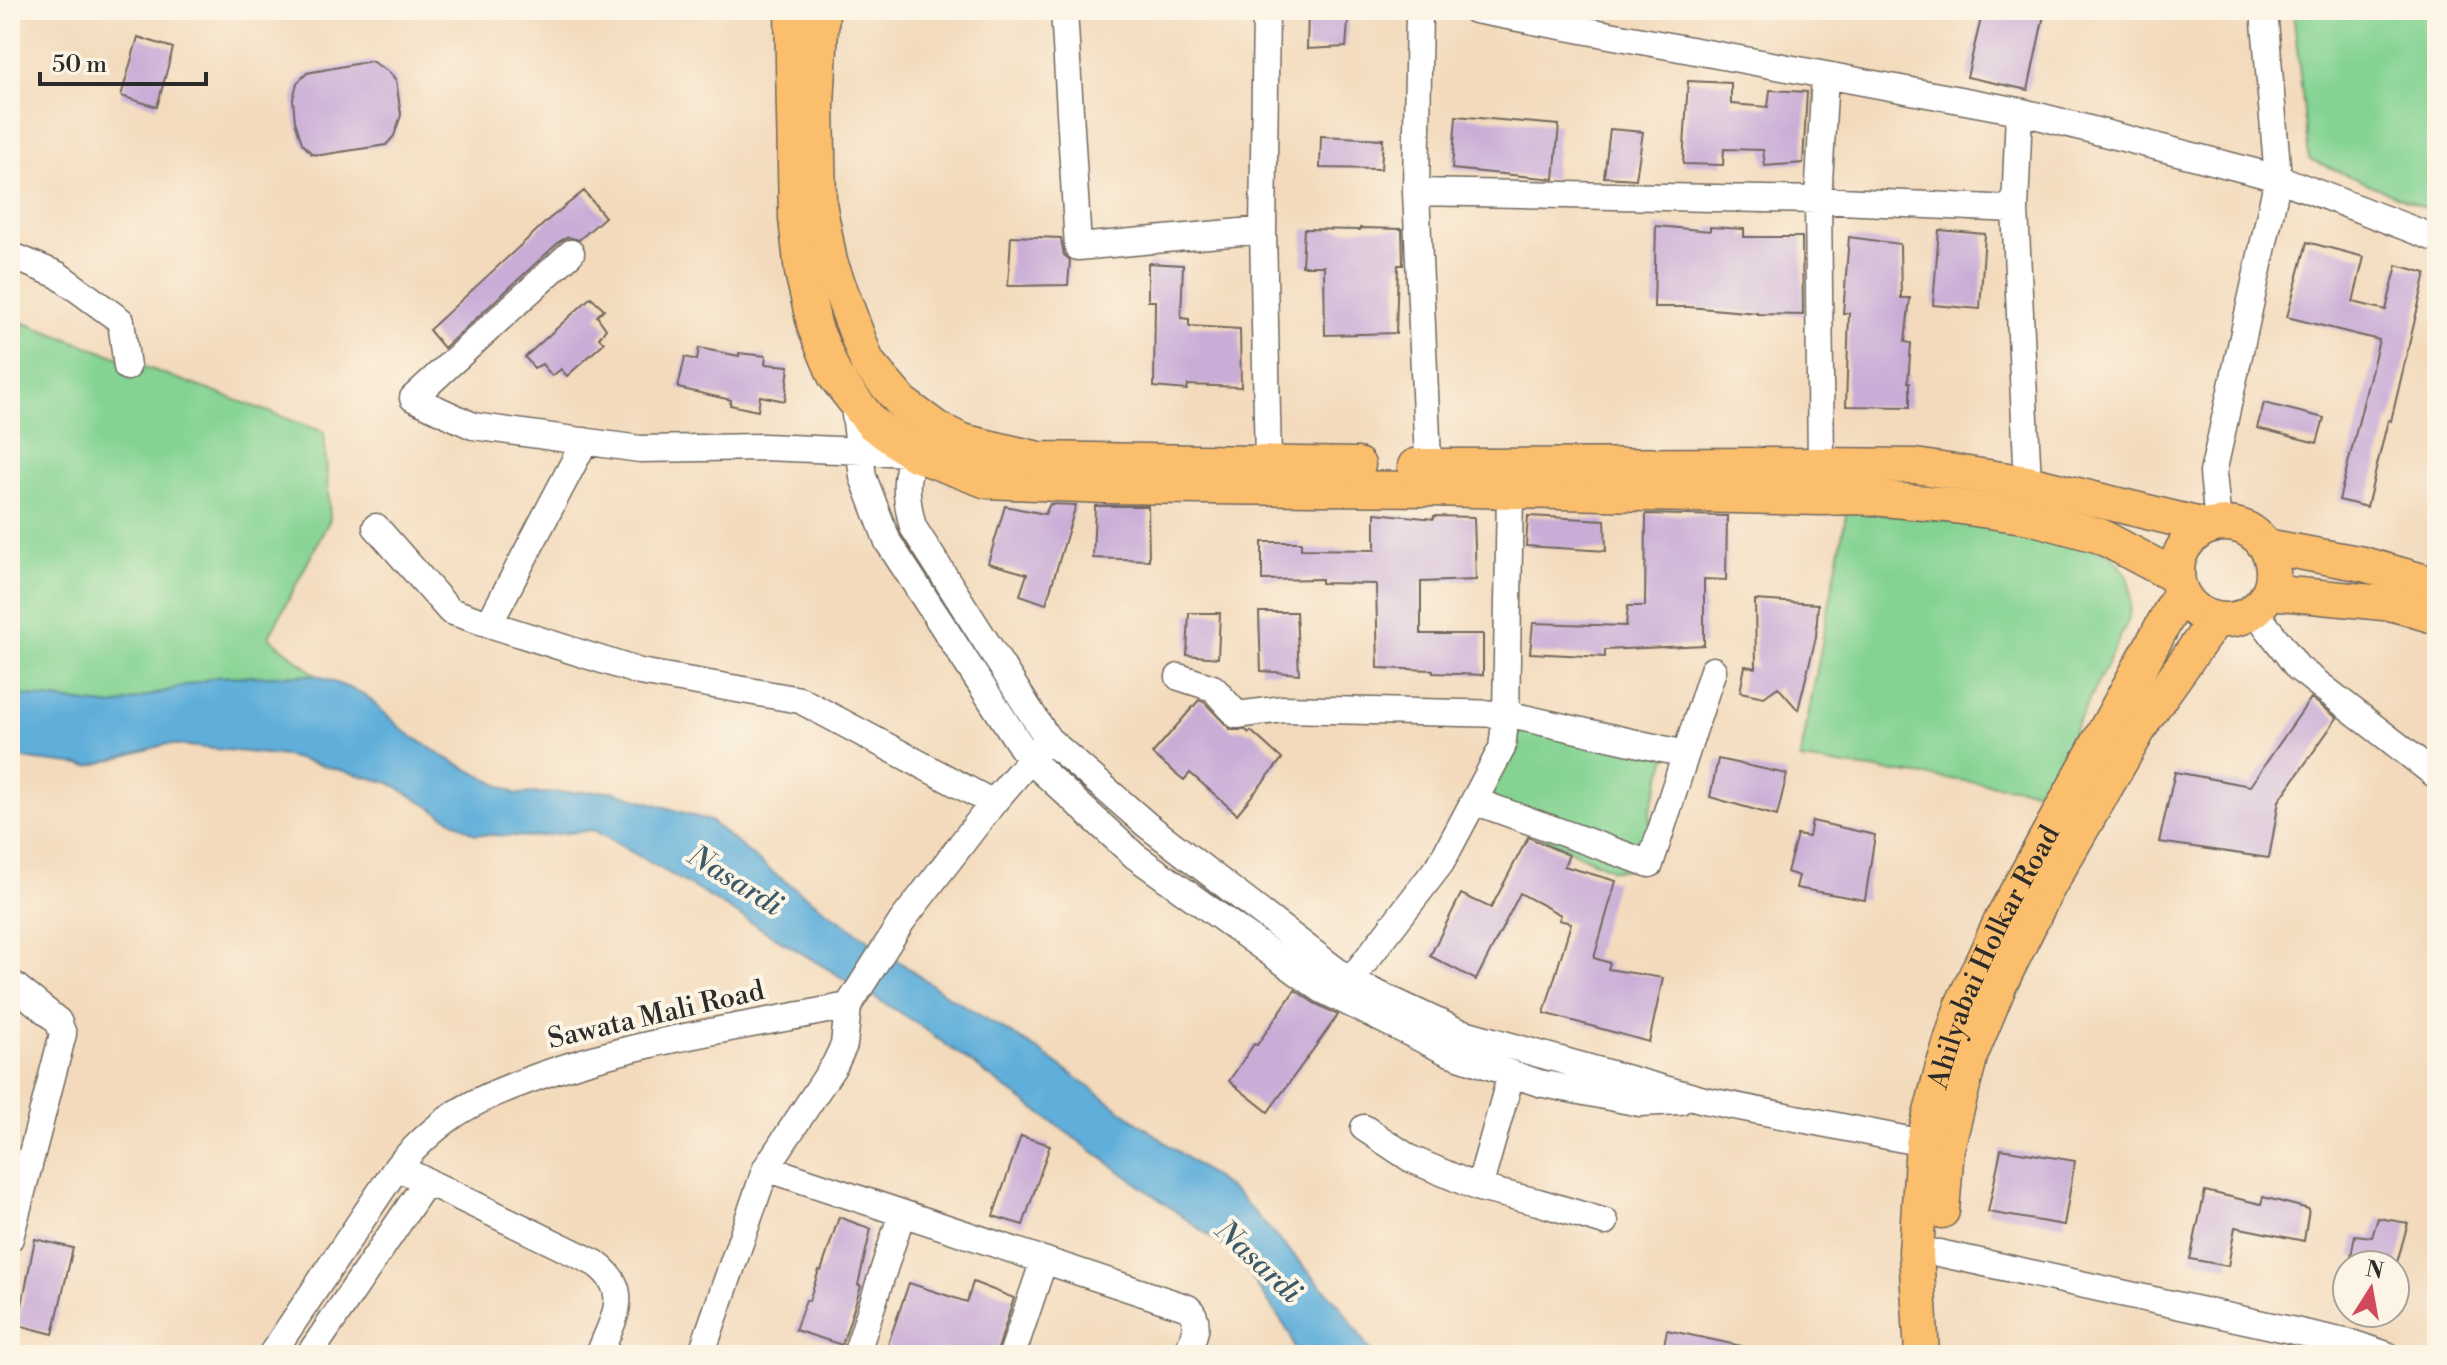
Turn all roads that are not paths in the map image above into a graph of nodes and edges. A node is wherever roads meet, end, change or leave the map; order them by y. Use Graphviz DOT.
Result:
graph roads {
  1 [pos="792,10"];
  2 [pos="822,10"];
  3 [pos="1064,10"];
  4 [pos="1266,10"];
  5 [pos="1419,10"];
  6 [pos="1475,10"];
  7 [pos="2264,10"];
  8 [pos="1825,75"];
  9 [pos="2019,111"];
  10 [pos="2278,178"];
  11 [pos="1416,192"];
  12 [pos="1818,200"];
  13 [pos="2015,209"];
  14 [pos="1263,230"];
  15 [pos="2437,239"];
  16 [pos="571,253"];
  17 [pos="10,255"];
  18 [pos="127,367"];
  19 [pos="853,399"];
  20 [pos="936,428"];
  21 [pos="585,441"];
  22 [pos="858,452"];
  23 [pos="913,453"];
  24 [pos="1268,462"];
  25 [pos="1821,465"];
  26 [pos="1428,478"];
  27 [pos="2028,483"];
  28 [pos="1510,493"];
  29 [pos="2214,525"];
  30 [pos="376,527"];
  31 [pos="2266,546"];
  32 [pos="2179,584"];
  33 [pos="2437,585"];
  34 [pos="2262,601"];
  35 [pos="2437,617"];
  36 [pos="2216,619"];
  37 [pos="489,624"];
  38 [pos="1713,670"];
  39 [pos="1179,677"];
  40 [pos="1506,714"];
  41 [pos="1048,739"];
  42 [pos="1685,754"];
  43 [pos="1030,760"];
  44 [pos="2437,776"];
  45 [pos="1474,801"];
  46 [pos="993,803"];
  47 [pos="10,982"];
  48 [pos="1342,989"];
  49 [pos="848,1006"];
  50 [pos="1511,1075"];
  51 [pos="1704,1100"];
  52 [pos="1364,1128"];
  53 [pos="1935,1145"];
  54 [pos="397,1167"];
  55 [pos="766,1168"];
  56 [pos="427,1181"];
  57 [pos="1479,1188"];
  58 [pos="902,1213"];
  59 [pos="1605,1222"];
  60 [pos="10,1238"];
  61 [pos="1927,1253"];
  62 [pos="1044,1260"];
  63 [pos="271,1355"];
  64 [pos="309,1355"];
  65 [pos="599,1355"];
  66 [pos="701,1355"];
  67 [pos="856,1355"];
  68 [pos="1012,1355"];
  69 [pos="1187,1355"];
  70 [pos="1922,1355"];
  71 [pos="1943,1355"];
  72 [pos="2387,1355"];
  1 -- 19 [label="main road"];
  2 -- 20 [label="main road"];
  3 -- 14 [label="street"];
  4 -- 14 [label="street"];
  5 -- 11 [label="street"];
  6 -- 8 [label="street"];
  7 -- 10 [label="street"];
  8 -- 9 [label="street"];
  8 -- 12 [label="street"];
  9 -- 10 [label="street"];
  9 -- 13 [label="street"];
  10 -- 15 [label="street"];
  10 -- 29 [label="street"];
  11 -- 12 [label="street"];
  11 -- 26 [label="street"];
  12 -- 13 [label="street"];
  12 -- 25 [label="street"];
  13 -- 27 [label="street"];
  14 -- 24 [label="street"];
  16 -- 21 [label="street"];
  17 -- 18 [label="street"];
  19 -- 22 [label="street"];
  19 -- 23 [label="main road"];
  20 -- 23 [label="street"];
  20 -- 24 [label="main road"];
  21 -- 22 [label="street"];
  21 -- 37 [label="street"];
  22 -- 23 [label="street"];
  22 -- 43 [label="street"];
  23 -- 26 [label="main road"];
  23 -- 41 [label="street"];
  24 -- 26 [label="main road"];
  25 -- 26 [label="main road"];
  25 -- 27 [label="main road"];
  26 -- 28 [label="main road"];
  27 -- 29 [label="main road"];
  28 -- 32 [label="main road"];
  28 -- 40 [label="street"];
  29 -- 31 [label="main road"];
  29 -- 32 [label="main road"];
  30 -- 37 [label="street"];
  31 -- 33 [label="main road"];
  31 -- 34 [label="main road"];
  32 -- 36 [label="main road"];
  32 -- 53 [label="main road, Ahilyabai Holkar Road"];
  34 -- 35 [label="main road"];
  34 -- 36 [label="main road"];
  34 -- 44 [label="street"];
  36 -- 53 [label="main road, Ahilyabai Holkar Road"];
  37 -- 46 [label="street"];
  38 -- 42 [label="street"];
  39 -- 40 [label="street"];
  40 -- 42 [label="street"];
  40 -- 45 [label="street"];
  41 -- 43 [label="street"];
  41 -- 48 [label="street"];
  42 -- 45 [label="street"];
  43 -- 46 [label="street"];
  43 -- 48 [label="street"];
  45 -- 48 [label="street"];
  46 -- 49 [label="street"];
  47 -- 60 [label="street"];
  48 -- 50 [label="street"];
  48 -- 51 [label="street"];
  49 -- 54 [label="street, Sawata Mali Road"];
  49 -- 55 [label="street"];
  50 -- 51 [label="street"];
  50 -- 57 [label="street"];
  51 -- 53 [label="street"];
  52 -- 57 [label="street"];
  53 -- 61 [label="main road, Ahilyabai Holkar Road"];
  54 -- 56 [label="street"];
  54 -- 63 [label="street, Sawata Mali Road"];
  55 -- 58 [label="street"];
  55 -- 66 [label="street"];
  56 -- 64 [label="street"];
  56 -- 65 [label="street"];
  57 -- 59 [label="street"];
  58 -- 62 [label="street"];
  58 -- 67 [label="street"];
  61 -- 70 [label="main road, Ahilyabai Holkar Road"];
  61 -- 71 [label="main road, Ahilyabai Holkar Road"];
  61 -- 72 [label="street"];
  62 -- 68 [label="street"];
  62 -- 69 [label="street"];
}
